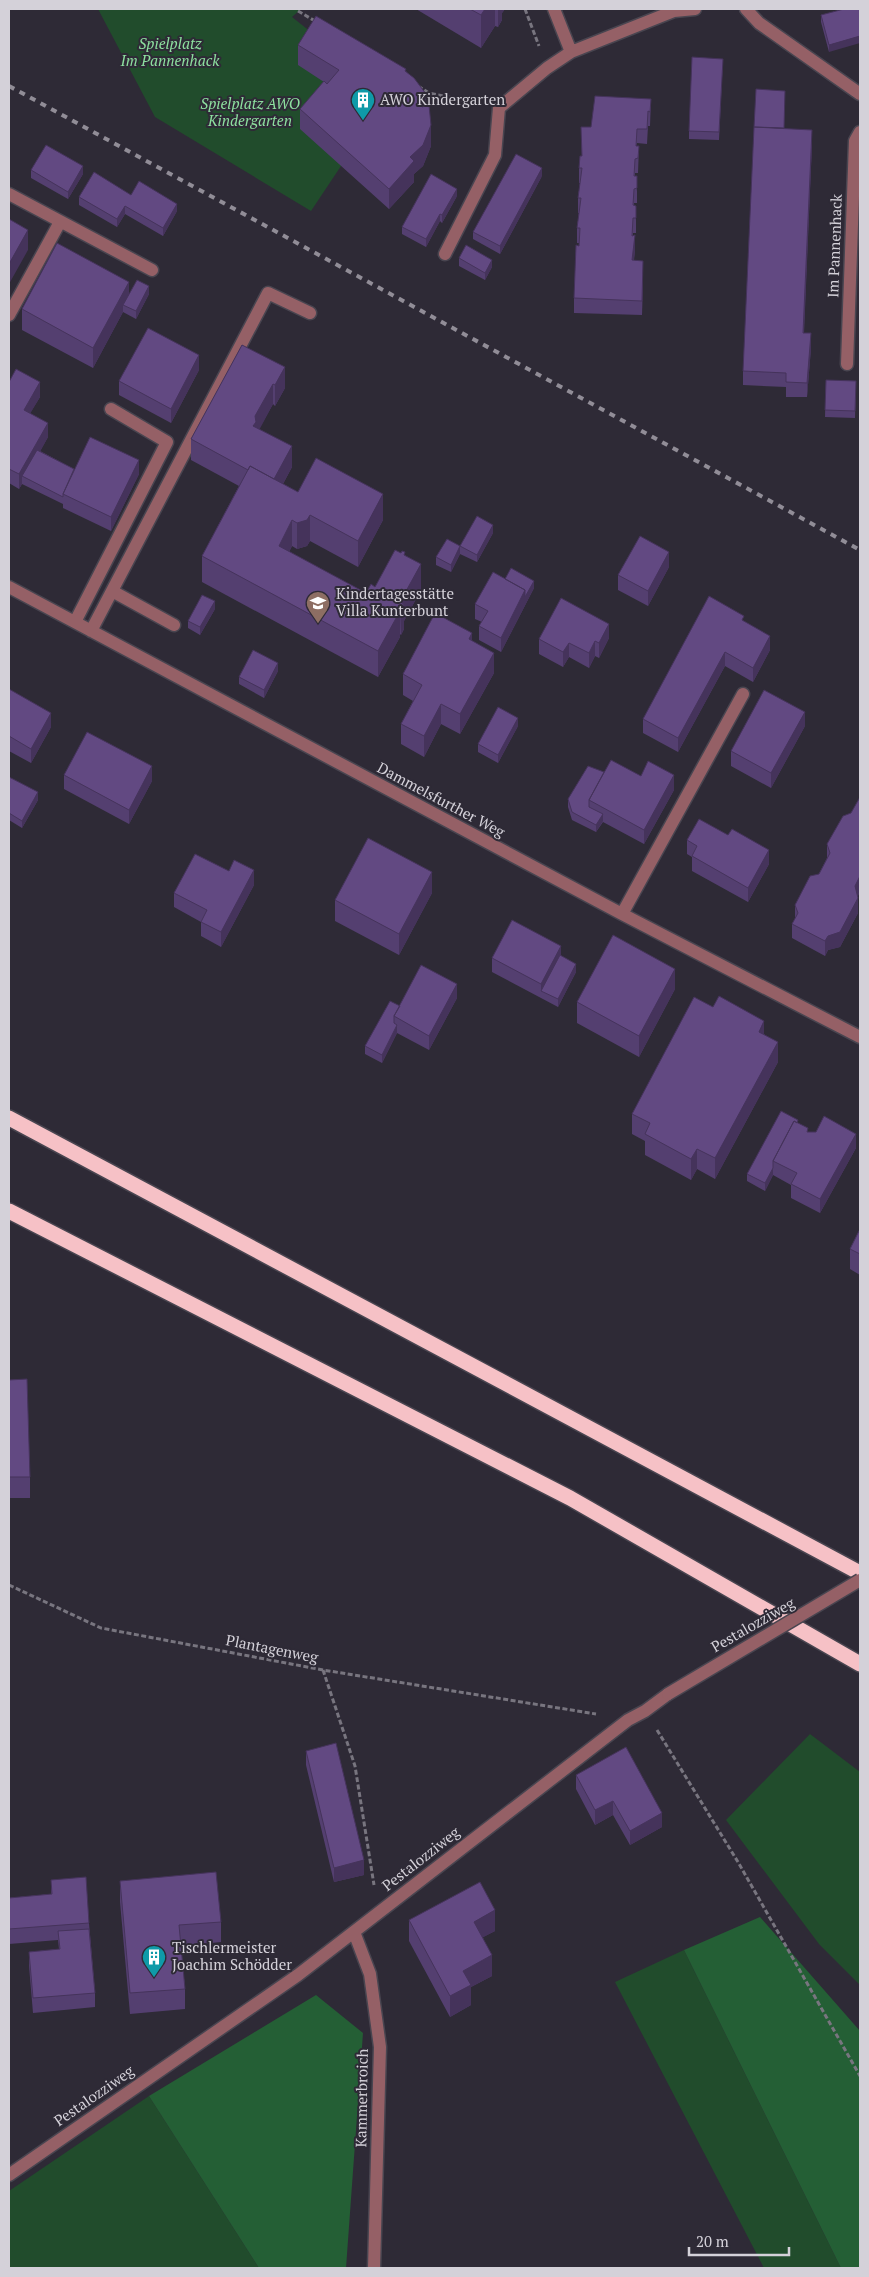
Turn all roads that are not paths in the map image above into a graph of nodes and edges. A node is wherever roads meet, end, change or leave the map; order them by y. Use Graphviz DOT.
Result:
graph roads {
  1 [pos="554,9"];
  2 [pos="695,9"];
  3 [pos="746,9"];
  4 [pos="571,52"];
  5 [pos="860,94"];
  6 [pos="860,132"];
  7 [pos="9,194"];
  8 [pos="60,222"];
  9 [pos="445,254"];
  10 [pos="152,270"];
  11 [pos="310,313"];
  12 [pos="9,315"];
  13 [pos="847,364"];
  14 [pos="112,410"];
  15 [pos="9,587"];
  16 [pos="112,592"];
  17 [pos="74,622"];
  18 [pos="174,625"];
  19 [pos="91,631"];
  20 [pos="743,694"];
  21 [pos="622,914"];
  22 [pos="860,1037"];
  23 [pos="9,1118"];
  24 [pos="9,1211"];
  25 [pos="860,1573"];
  26 [pos="860,1580"];
  27 [pos="860,1664"];
  28 [pos="354,1932"];
  29 [pos="9,2175"];
  30 [pos="374,2268"];
  1 -- 4 [label="street"];
  2 -- 4 [label="street"];
  3 -- 5 [label="street"];
  4 -- 9 [label="street"];
  6 -- 13 [label="street, Im Pannenhack"];
  7 -- 8 [label="street"];
  8 -- 10 [label="street"];
  8 -- 12 [label="street"];
  11 -- 16 [label="street"];
  14 -- 17 [label="street"];
  15 -- 17 [label="street, Dammelsfurther Weg"];
  16 -- 18 [label="street"];
  16 -- 19 [label="street"];
  17 -- 19 [label="street, Dammelsfurther Weg"];
  19 -- 21 [label="street, Dammelsfurther Weg"];
  20 -- 21 [label="street"];
  21 -- 22 [label="street, Dammelsfurther Weg"];
  23 -- 25 [label="highway"];
  24 -- 27 [label="highway"];
  26 -- 28 [label="street, Pestalozziweg, bridge"];
  28 -- 29 [label="street, Pestalozziweg"];
  28 -- 30 [label="street, Kammerbroich"];
}
